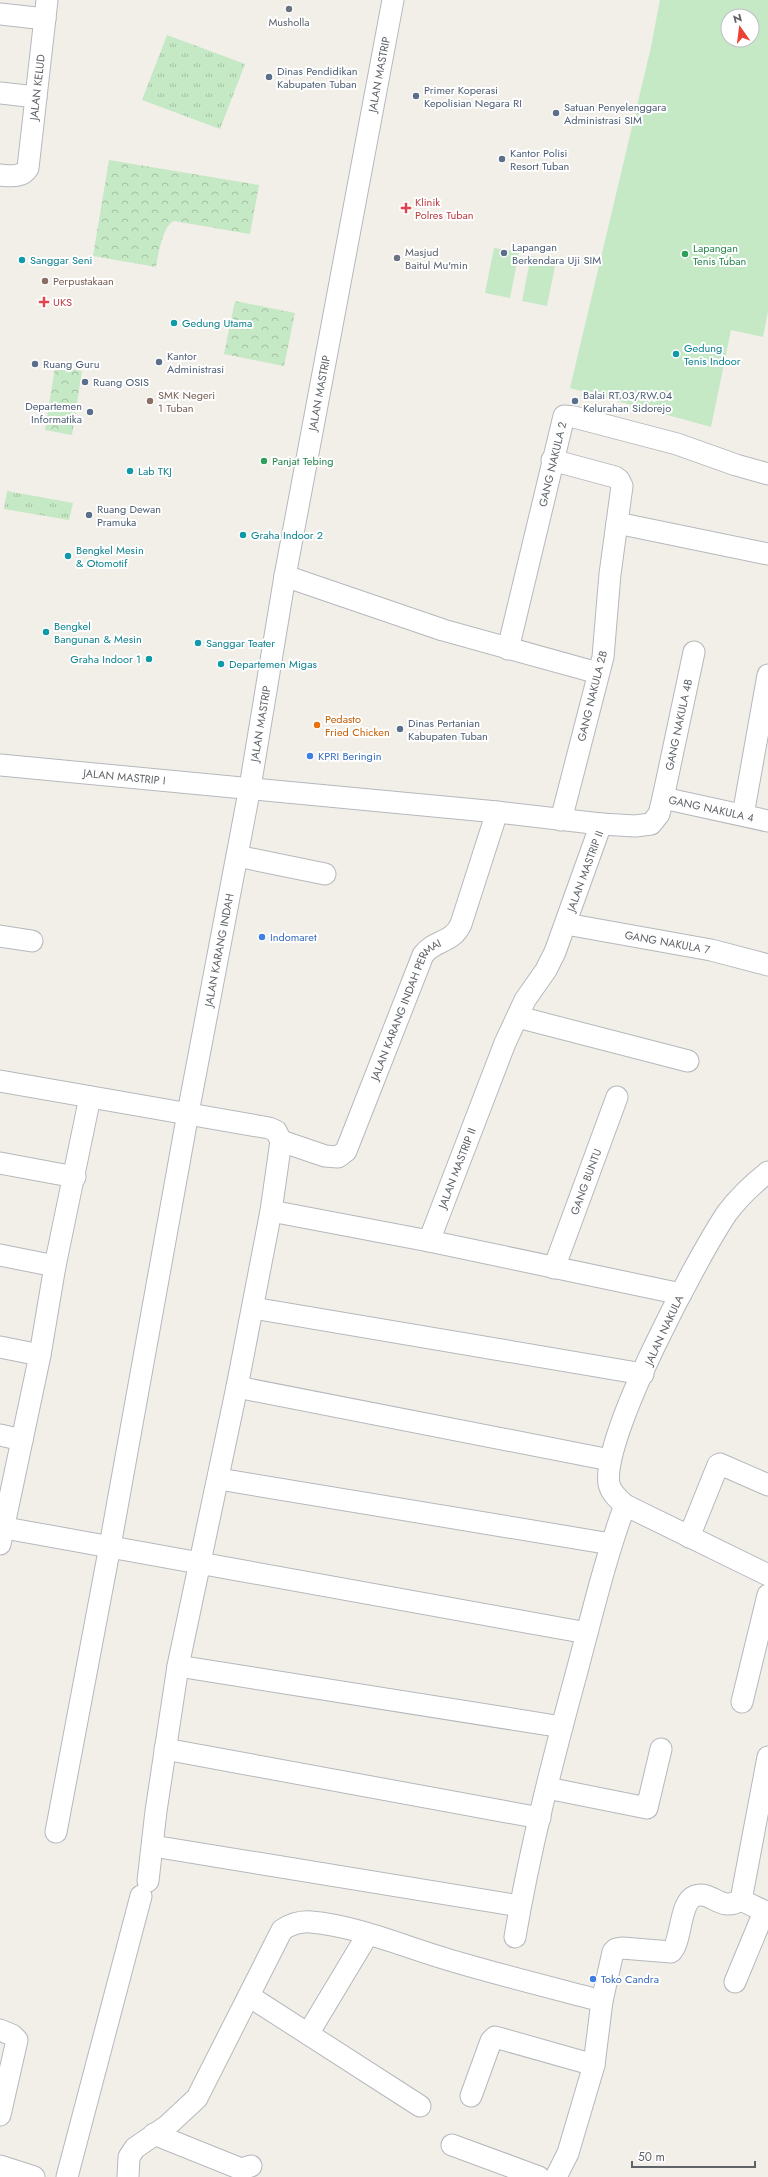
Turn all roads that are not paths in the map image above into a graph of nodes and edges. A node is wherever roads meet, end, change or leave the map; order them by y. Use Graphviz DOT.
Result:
graph roads {
  1 [pos="393,0"];
  2 [pos="46,10"];
  3 [pos="0,14"];
  4 [pos="0,93"];
  5 [pos="36,97"];
  6 [pos="0,175"];
  7 [pos="552,460"];
  8 [pos="768,474"];
  9 [pos="617,523"];
  10 [pos="768,554"];
  11 [pos="285,576"];
  12 [pos="508,649"];
  13 [pos="694,652"];
  14 [pos="598,673"];
  15 [pos="768,675"];
  16 [pos="0,765"];
  17 [pos="250,788"];
  18 [pos="663,798"];
  19 [pos="497,812"];
  20 [pos="743,815"];
  21 [pos="561,820"];
  22 [pos="768,821"];
  23 [pos="601,824"];
  24 [pos="237,856"];
  25 [pos="324,874"];
  26 [pos="566,924"];
  27 [pos="0,936"];
  28 [pos="32,941"];
  29 [pos="768,965"];
  30 [pos="518,1016"];
  31 [pos="688,1061"];
  32 [pos="0,1080"];
  33 [pos="617,1096"];
  34 [pos="90,1097"];
  35 [pos="188,1113"];
  36 [pos="281,1141"];
  37 [pos="0,1163"];
  38 [pos="75,1177"];
  39 [pos="765,1180"];
  40 [pos="271,1211"];
  41 [pos="429,1241"];
  42 [pos="0,1255"];
  43 [pos="55,1266"];
  44 [pos="554,1268"];
  45 [pos="681,1294"];
  46 [pos="253,1308"];
  47 [pos="0,1347"];
  48 [pos="40,1355"];
  49 [pos="643,1374"];
  50 [pos="237,1387"];
  51 [pos="0,1435"];
  52 [pos="22,1440"];
  53 [pos="610,1460"];
  54 [pos="219,1479"];
  55 [pos="768,1485"];
  56 [pos="625,1505"];
  57 [pos="1,1533"];
  58 [pos="689,1537"];
  59 [pos="610,1544"];
  60 [pos="110,1546"];
  61 [pos="201,1564"];
  62 [pos="768,1575"];
  63 [pos="768,1595"];
  64 [pos="587,1633"];
  65 [pos="178,1666"];
  66 [pos="742,1702"];
  67 [pos="562,1727"];
  68 [pos="165,1749"];
  69 [pos="661,1750"];
  70 [pos="768,1757"];
  71 [pos="547,1788"];
  72 [pos="540,1818"];
  73 [pos="56,1832"];
  74 [pos="152,1846"];
  75 [pos="741,1900"];
  76 [pos="520,1906"];
  77 [pos="766,1913"];
  78 [pos="368,1934"];
  79 [pos="515,1937"];
  80 [pos="735,1982"];
  81 [pos="249,1996"];
  82 [pos="602,2001"];
  83 [pos="0,2030"];
  84 [pos="308,2034"];
  85 [pos="594,2065"];
  86 [pos="471,2096"];
  87 [pos="420,2106"];
  88 [pos="0,2113"];
  89 [pos="154,2134"];
  90 [pos="452,2145"];
  91 [pos="0,2166"];
  92 [pos="251,2166"];
  93 [pos="34,2177"];
  94 [pos="67,2177"];
  95 [pos="128,2177"];
  96 [pos="539,2177"];
  97 [pos="556,2177"];
  1 -- 11 [label="street, JALAN MASTRIP"];
  2 -- 3 [label="street"];
  2 -- 5 [label="street, JALAN KELUD"];
  4 -- 5 [label="street"];
  5 -- 6 [label="street, JALAN KELUD"];
  7 -- 8 [label="street, GANG NAKULA 2"];
  7 -- 9 [label="street, GANG NAKULA 2B"];
  7 -- 12 [label="street, GANG NAKULA 2"];
  9 -- 10 [label="street"];
  9 -- 14 [label="street, GANG NAKULA 2B"];
  11 -- 12 [label="street"];
  11 -- 17 [label="street, JALAN MASTRIP"];
  12 -- 14 [label="street"];
  13 -- 18 [label="street, GANG NAKULA 4B"];
  14 -- 21 [label="street, GANG NAKULA 2B"];
  15 -- 20 [label="street"];
  16 -- 17 [label="street, JALAN MASTRIP I"];
  17 -- 19 [label="street, JALAN MASTRIP II"];
  17 -- 24 [label="street, JALAN KARANG INDAH"];
  18 -- 20 [label="street, GANG NAKULA 4"];
  18 -- 23 [label="street, GANG NAKULA 4"];
  19 -- 21 [label="street, JALAN MASTRIP II"];
  19 -- 36 [label="street, JALAN KARANG INDAH PERMAI"];
  20 -- 22 [label="street, GANG NAKULA 4"];
  21 -- 23 [label="street, JALAN MASTRIP II"];
  23 -- 26 [label="street, JALAN MASTRIP II"];
  24 -- 25 [label="street"];
  24 -- 35 [label="street, JALAN KARANG INDAH"];
  26 -- 29 [label="street, GANG NAKULA 7"];
  26 -- 30 [label="street, JALAN MASTRIP II"];
  27 -- 28 [label="street"];
  30 -- 31 [label="street"];
  30 -- 41 [label="street, JALAN MASTRIP II"];
  32 -- 34 [label="street"];
  33 -- 44 [label="street, GANG BUNTU"];
  34 -- 35 [label="street"];
  34 -- 38 [label="street"];
  35 -- 36 [label="street"];
  35 -- 60 [label="street, JALAN KARANG INDAH"];
  36 -- 40 [label="street"];
  37 -- 38 [label="street"];
  38 -- 43 [label="street"];
  39 -- 45 [label="street, JALAN NAKULA"];
  40 -- 41 [label="street"];
  40 -- 46 [label="street"];
  41 -- 44 [label="street"];
  42 -- 43 [label="street"];
  43 -- 48 [label="street"];
  44 -- 45 [label="street"];
  45 -- 49 [label="street, JALAN NAKULA"];
  46 -- 49 [label="street"];
  46 -- 50 [label="street"];
  47 -- 48 [label="street"];
  48 -- 52 [label="street"];
  49 -- 53 [label="street, JALAN NAKULA"];
  50 -- 53 [label="street"];
  50 -- 54 [label="street"];
  51 -- 52 [label="street"];
  52 -- 57 [label="street"];
  53 -- 56 [label="street, JALAN NAKULA"];
  54 -- 59 [label="street"];
  54 -- 61 [label="street"];
  55 -- 58 [label="street"];
  56 -- 58 [label="street"];
  56 -- 59 [label="street"];
  57 -- 60 [label="street"];
  58 -- 62 [label="street"];
  59 -- 64 [label="street"];
  60 -- 61 [label="street"];
  60 -- 73 [label="street, JALAN KARANG INDAH"];
  61 -- 64 [label="street"];
  61 -- 65 [label="street"];
  63 -- 66 [label="street"];
  64 -- 67 [label="street"];
  65 -- 67 [label="street"];
  65 -- 68 [label="street"];
  67 -- 71 [label="street"];
  68 -- 72 [label="street"];
  68 -- 74 [label="street"];
  69 -- 71 [label="street"];
  70 -- 75 [label="street"];
  71 -- 72 [label="street"];
  72 -- 76 [label="street"];
  74 -- 76 [label="street"];
  74 -- 94 [label="street"];
  75 -- 77 [label="street"];
  75 -- 82 [label="street"];
  76 -- 79 [label="street"];
  77 -- 80 [label="street"];
  78 -- 81 [label="street"];
  78 -- 82 [label="street"];
  78 -- 84 [label="street"];
  81 -- 84 [label="street"];
  81 -- 89 [label="street"];
  82 -- 85 [label="street"];
  83 -- 88 [label="street"];
  84 -- 87 [label="street"];
  85 -- 86 [label="street"];
  85 -- 97 [label="street"];
  89 -- 92 [label="street"];
  89 -- 95 [label="street"];
  90 -- 96 [label="street"];
  91 -- 93 [label="street"];
}
